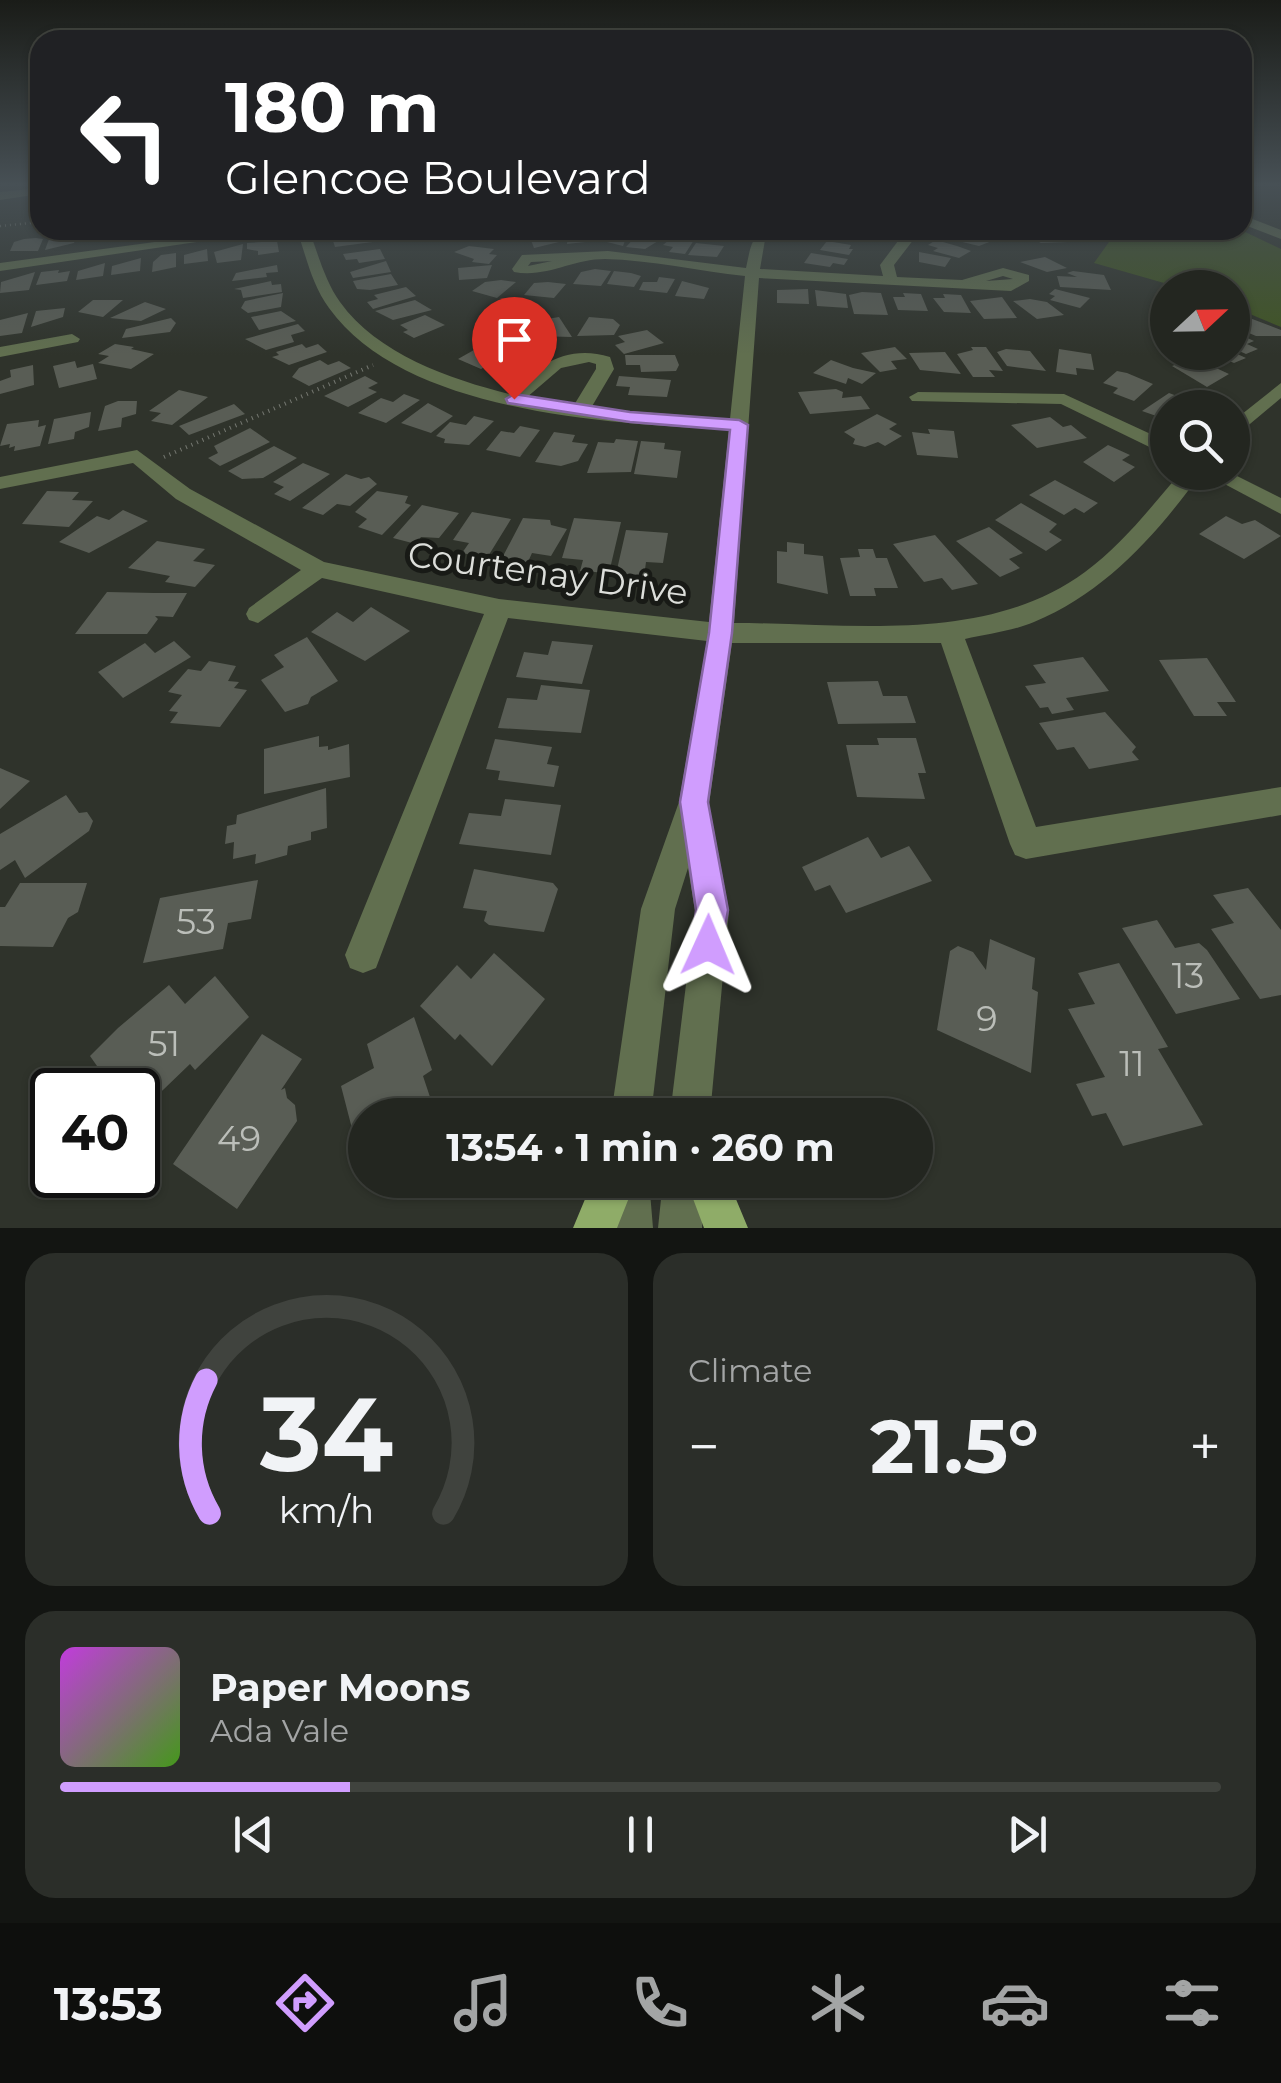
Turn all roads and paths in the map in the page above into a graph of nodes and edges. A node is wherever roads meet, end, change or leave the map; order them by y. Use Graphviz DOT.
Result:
graph roads {
  1 [pos="196,240"];
  2 [pos="307,240"];
  3 [pos="758,240"];
  4 [pos="906,240"];
  5 [pos="581,255"];
  6 [pos="0,267"];
  7 [pos="752,274"];
  8 [pos="891,280"];
  9 [pos="968,282"];
  10 [pos="72,339"];
  11 [pos="0,352"];
  12 [pos="394,355"];
  13 [pos="1281,388"];
  14 [pos="918,397"];
  15 [pos="514,399"];
  16 [pos="580,411"];
  17 [pos="1250,416"];
  18 [pos="739,425"];
  19 [pos="1150,441"];
  20 [pos="148,465"];
  21 [pos="0,483"];
  22 [pos="1177,490"];
  23 [pos="1247,490"];
  24 [pos="1281,507"];
  25 [pos="318,568"];
  26 [pos="499,608"];
  27 [pos="258,614"];
  28 [pos="721,633"];
  29 [pos="950,633"];
  30 [pos="1281,801"];
  31 [pos="694,802"];
  32 [pos="364,955"];
  33 [pos="633,1098"];
  34 [pos="692,1098"];
  35 [pos="608,1198"];
  36 [pos="629,1198"];
  37 [pos="682,1198"];
  38 [pos="714,1198"];
  39 [pos="595,1228"];
  40 [pos="631,1228"];
  41 [pos="680,1228"];
  42 [pos="726,1228"];
  1 -- 6 [label="street"];
  2 -- 12 [label="street"];
  3 -- 7 [label="street"];
  4 -- 8 [label="street"];
  5 -- 7 [label="street"];
  7 -- 8 [label="street"];
  7 -- 18 [label="street"];
  8 -- 9 [label="street"];
  10 -- 11 [label="street"];
  12 -- 15 [label="street"];
  12 -- 20 [label="path"];
  13 -- 17 [label="street"];
  14 -- 19 [label="street"];
  15 -- 16 [label="street"];
  15 -- 16 [label="street"];
  16 -- 18 [label="street"];
  18 -- 28 [label="street"];
  20 -- 21 [label="street"];
  20 -- 25 [label="street, Courtenay Drive"];
  22 -- 29 [label="street, Courtenay Drive"];
  23 -- 24 [label="street"];
  25 -- 26 [label="street, Courtenay Drive"];
  25 -- 27 [label="street"];
  26 -- 28 [label="street, Courtenay Drive"];
  26 -- 32 [label="street"];
  28 -- 29 [label="street, Courtenay Drive"];
  28 -- 31 [label="street"];
  29 -- 30 [label="street"];
  31 -- 33 [label="street"];
  31 -- 34 [label="street"];
  35 -- 39 [label="main road"];
  36 -- 40 [label="street"];
  37 -- 41 [label="street"];
  38 -- 42 [label="main road"];
}
